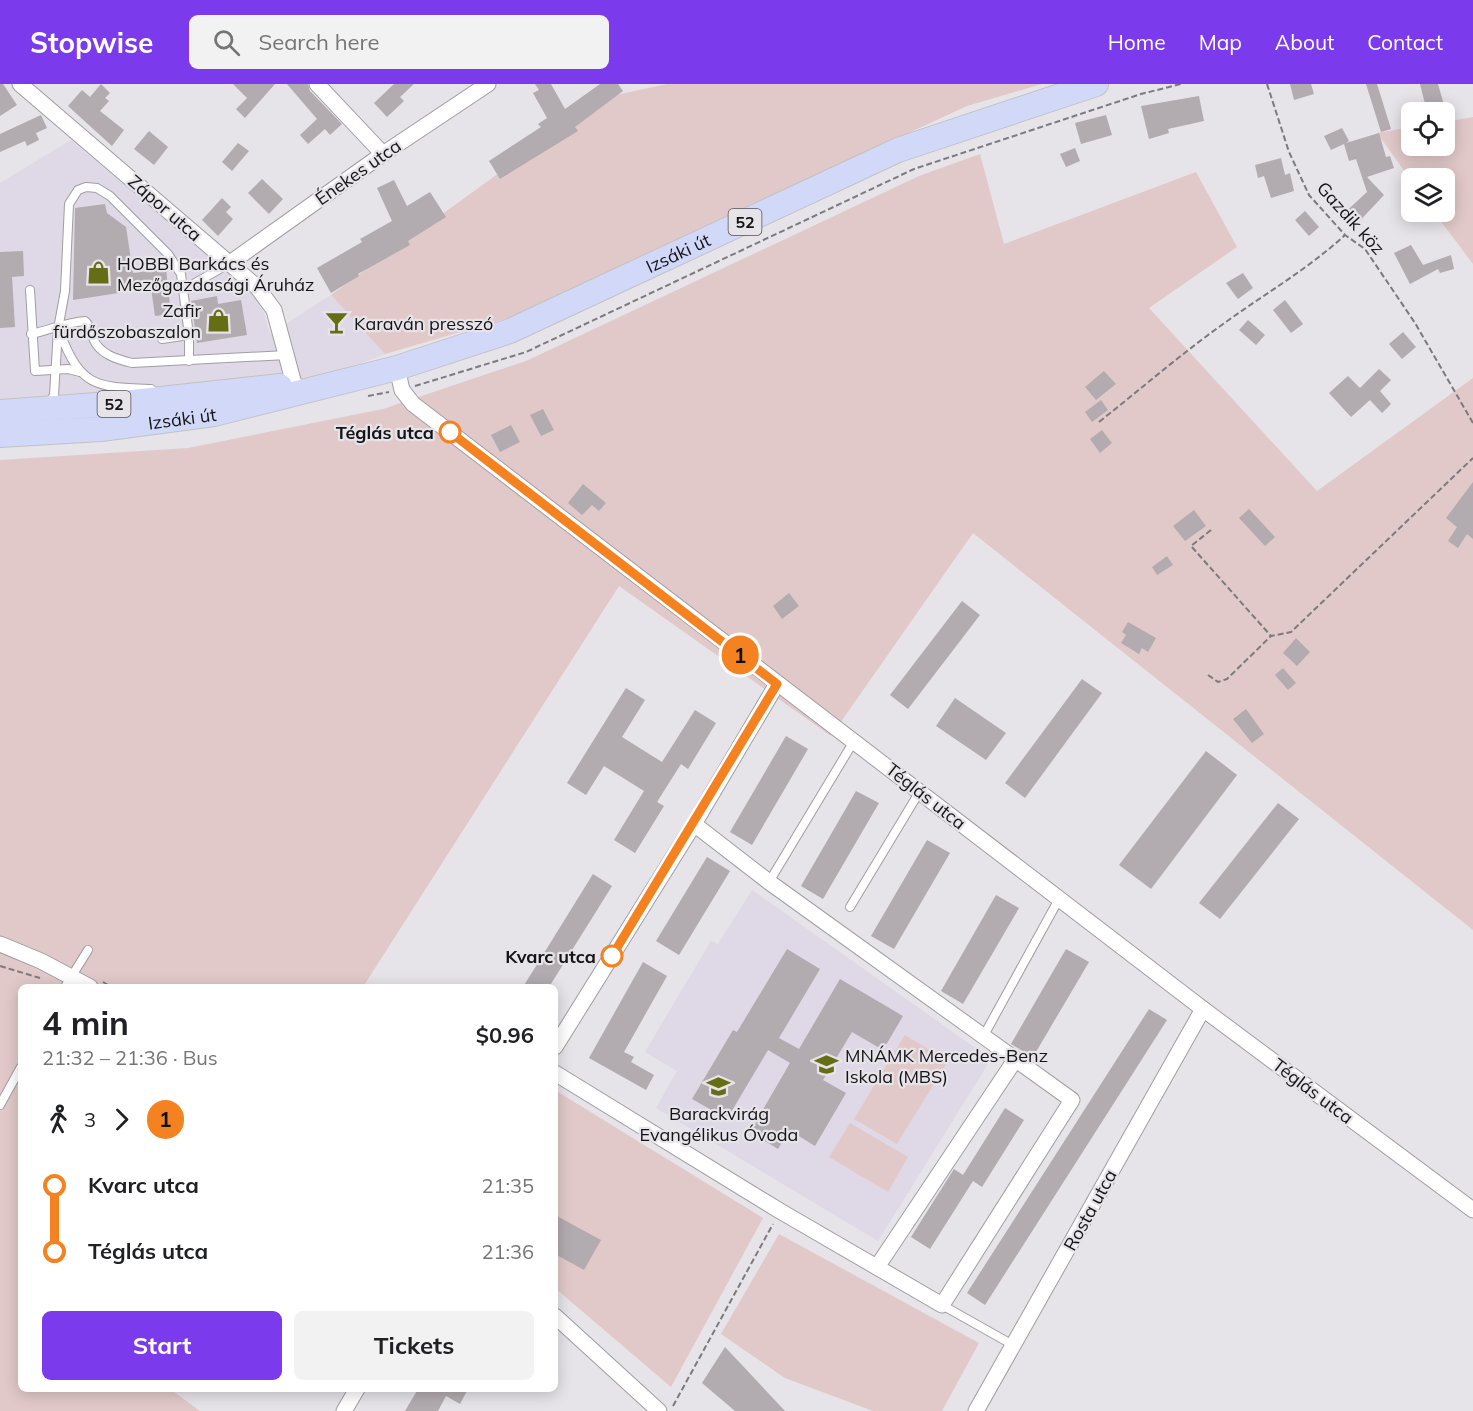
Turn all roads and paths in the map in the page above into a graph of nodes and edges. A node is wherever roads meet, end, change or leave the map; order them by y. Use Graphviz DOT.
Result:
graph roads {
  1 [pos="20,84"];
  2 [pos="317,84"];
  3 [pos="488,84"];
  4 [pos="1096,84"];
  5 [pos="1181,84"];
  6 [pos="1267,84"];
  7 [pos="383,154"];
  8 [pos="1345,235"];
  9 [pos="230,263"];
  10 [pos="30,290"];
  11 [pos="183,290"];
  12 [pos="58,329"];
  13 [pos="31,334"];
  14 [pos="189,334"];
  15 [pos="162,339"];
  16 [pos="287,355"];
  17 [pos="189,361"];
  18 [pos="57,370"];
  19 [pos="80,372"];
  20 [pos="399,379"];
  21 [pos="294,384"];
  22 [pos="324,385"];
  23 [pos="227,393"];
  24 [pos="45,410"];
  25 [pos="0,412"];
  26 [pos="1100,422"];
  27 [pos="1473,423"];
  28 [pos="0,435"];
  29 [pos="1473,458"];
  30 [pos="1211,530"];
  31 [pos="1271,636"];
  32 [pos="1208,675"];
  33 [pos="777,684"];
  34 [pos="854,741"];
  35 [pos="920,791"];
  36 [pos="694,824"];
  37 [pos="769,882"];
  38 [pos="1059,899"];
  39 [pos="850,907"];
  40 [pos="0,944"];
  41 [pos="88,950"];
  42 [pos="0,966"];
  43 [pos="42,979"];
  44 [pos="68,982"];
  45 [pos="1203,1009"];
  46 [pos="983,1037"];
  47 [pos="558,1042"];
  48 [pos="1016,1060"];
  49 [pos="18,1072"];
  50 [pos="558,1075"];
  51 [pos="0,1105"];
  52 [pos="1473,1210"];
  53 [pos="780,1211"];
  54 [pos="877,1266"];
  55 [pos="942,1305"];
  56 [pos="558,1319"];
  57 [pos="1013,1346"];
  58 [pos="355,1392"];
  59 [pos="344,1411"];
  60 [pos="659,1411"];
  61 [pos="670,1411"];
  62 [pos="976,1411"];
  1 -- 9 [label="street, Zápor utca"];
  2 -- 7 [label="street"];
  3 -- 7 [label="street, Énekes utca"];
  4 -- 20 [label="main road, Izsáki út / 52"];
  5 -- 20 [label="path"];
  6 -- 8 [label="path, Gazdik köz"];
  7 -- 9 [label="street, Énekes utca"];
  8 -- 26 [label="path"];
  8 -- 27 [label="path, Gazdik köz"];
  9 -- 11 [label="lane"];
  9 -- 16 [label="street, Zápor utca"];
  10 -- 13 [label="lane"];
  11 -- 12 [label="lane"];
  11 -- 14 [label="lane"];
  12 -- 13 [label="lane"];
  12 -- 17 [label="lane"];
  12 -- 18 [label="lane"];
  12 -- 19 [label="lane"];
  13 -- 18 [label="lane"];
  14 -- 15 [label="lane"];
  14 -- 17 [label="lane"];
  16 -- 17 [label="lane"];
  16 -- 21 [label="street, Zápor utca"];
  18 -- 19 [label="lane"];
  18 -- 24 [label="lane"];
  19 -- 23 [label="lane"];
  20 -- 22 [label="main road, Izsáki út / 52"];
  20 -- 33 [label="street, Téglás utca"];
  21 -- 22 [label="main road, Izsáki út / 52"];
  21 -- 23 [label="main road, Izsáki út / 52"];
  22 -- 28 [label="main road, Izsáki út / 52"];
  23 -- 24 [label="main road, Izsáki út / 52"];
  24 -- 25 [label="main road, Izsáki út / 52"];
  29 -- 31 [label="path"];
  30 -- 31 [label="path"];
  31 -- 32 [label="path"];
  33 -- 34 [label="street, Téglás utca"];
  33 -- 36 [label="street"];
  34 -- 35 [label="street, Téglás utca"];
  34 -- 37 [label="lane"];
  35 -- 38 [label="street, Téglás utca"];
  35 -- 39 [label="lane"];
  36 -- 37 [label="street"];
  36 -- 47 [label="street"];
  37 -- 46 [label="street"];
  38 -- 45 [label="street, Téglás utca"];
  38 -- 46 [label="lane"];
  40 -- 44 [label="street"];
  41 -- 44 [label="lane"];
  42 -- 43 [label="path"];
  45 -- 52 [label="street, Téglás utca"];
  45 -- 57 [label="street, Rosta utca"];
  46 -- 48 [label="street"];
  48 -- 54 [label="street"];
  48 -- 55 [label="street"];
  49 -- 51 [label="lane"];
  50 -- 53 [label="street"];
  53 -- 54 [label="street"];
  53 -- 61 [label="path"];
  54 -- 55 [label="street"];
  55 -- 57 [label="lane"];
  56 -- 60 [label="street"];
  57 -- 62 [label="street, Rosta utca"];
  58 -- 59 [label="street"];
}
